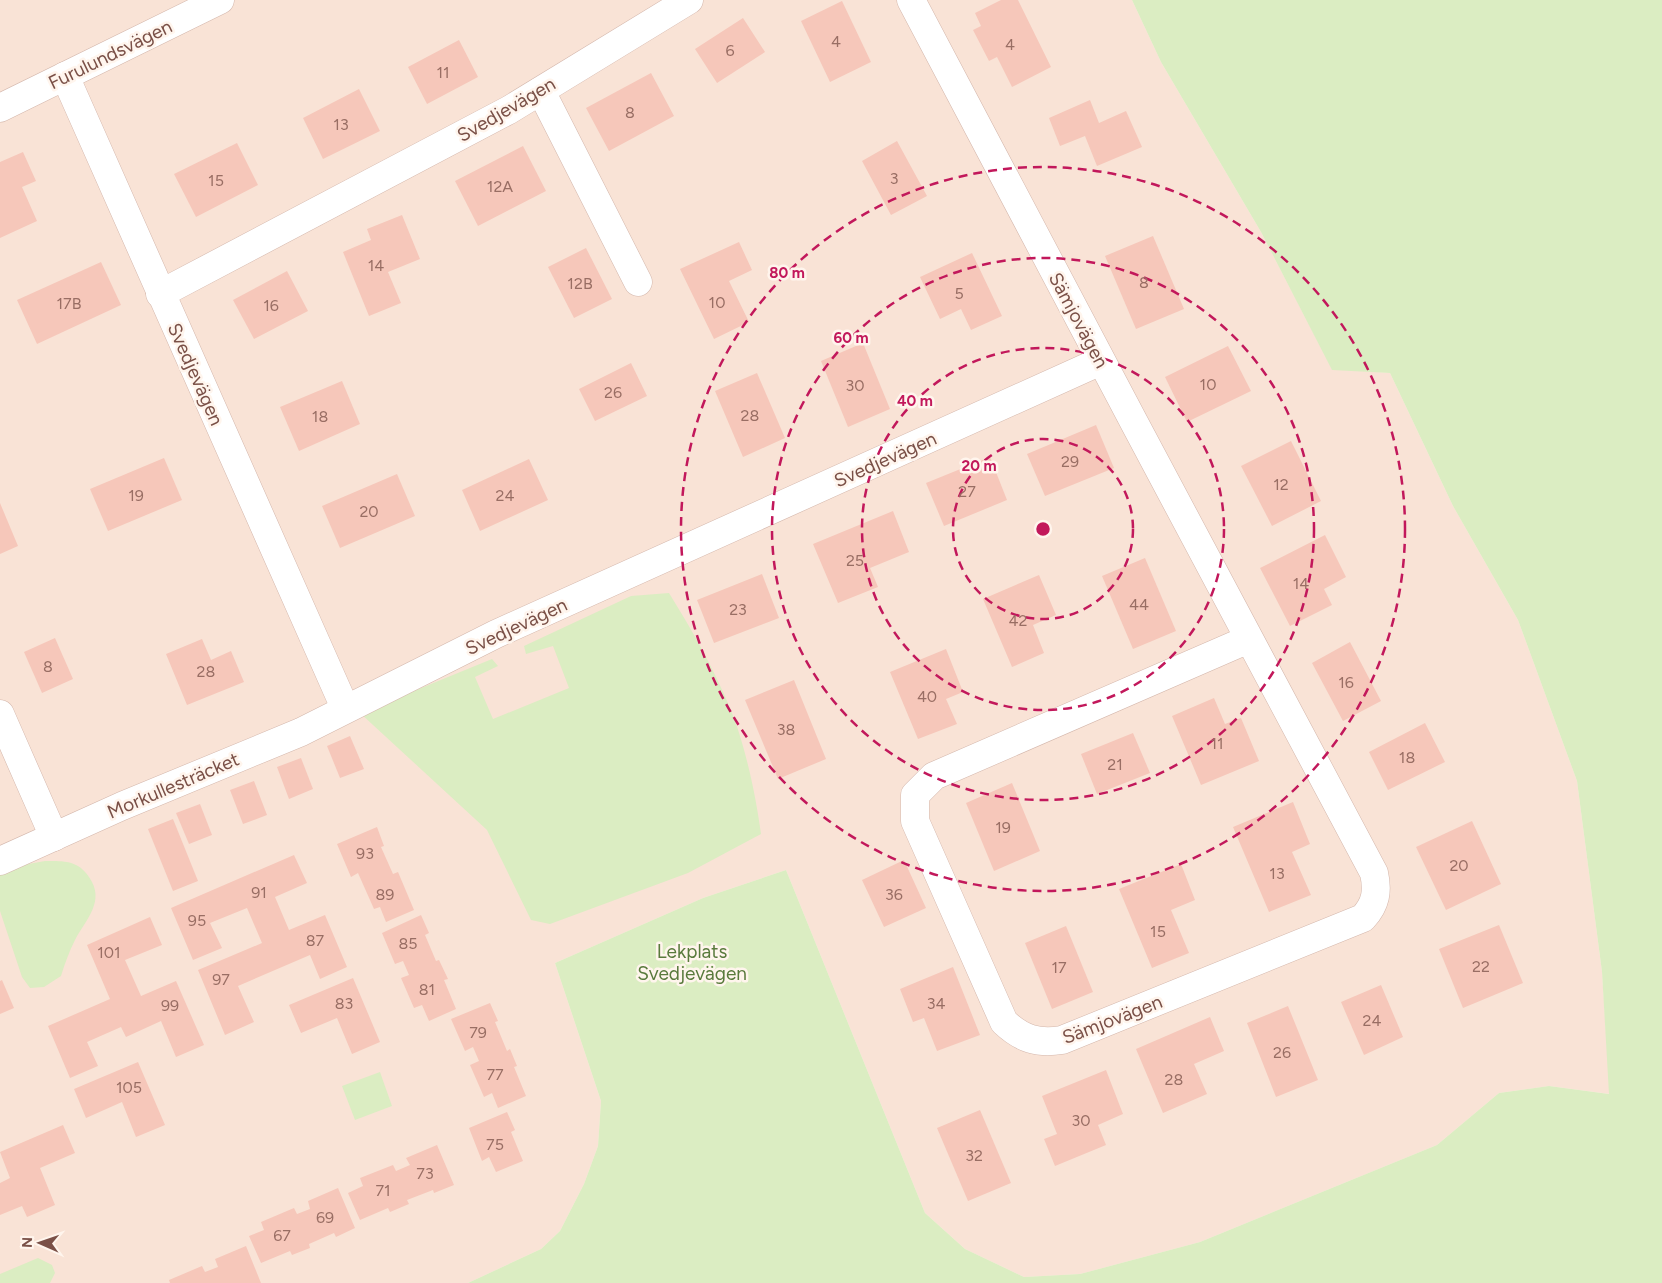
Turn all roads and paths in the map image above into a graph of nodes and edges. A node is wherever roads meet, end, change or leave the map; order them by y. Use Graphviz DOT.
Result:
graph roads {
  1 [pos="220,0"];
  2 [pos="689,0"];
  3 [pos="911,0"];
  4 [pos="65,76"];
  5 [pos="541,91"];
  6 [pos="0,108"];
  7 [pos="638,282"];
  8 [pos="160,294"];
  9 [pos="1101,361"];
  10 [pos="1250,639"];
  11 [pos="345,708"];
  12 [pos="0,714"];
  13 [pos="54,837"];
  14 [pos="0,861"];
  1 -- 4 [label="street, Furulundsvägen"];
  2 -- 5 [label="street, Svedjevägen"];
  3 -- 9 [label="street, Sämjovägen"];
  4 -- 6 [label="street, Furulundsvägen"];
  4 -- 8 [label="street, Svedjevägen"];
  5 -- 7 [label="street"];
  5 -- 8 [label="street, Svedjevägen"];
  8 -- 11 [label="street, Svedjevägen"];
  9 -- 10 [label="street, Sämjovägen"];
  9 -- 11 [label="street, Svedjevägen"];
  10 -- 10 [label="street, Sämjovägen"];
  11 -- 13 [label="street, Morkullesträcket"];
  12 -- 13 [label="street"];
  13 -- 14 [label="street, Morkullesträcket"];
}
